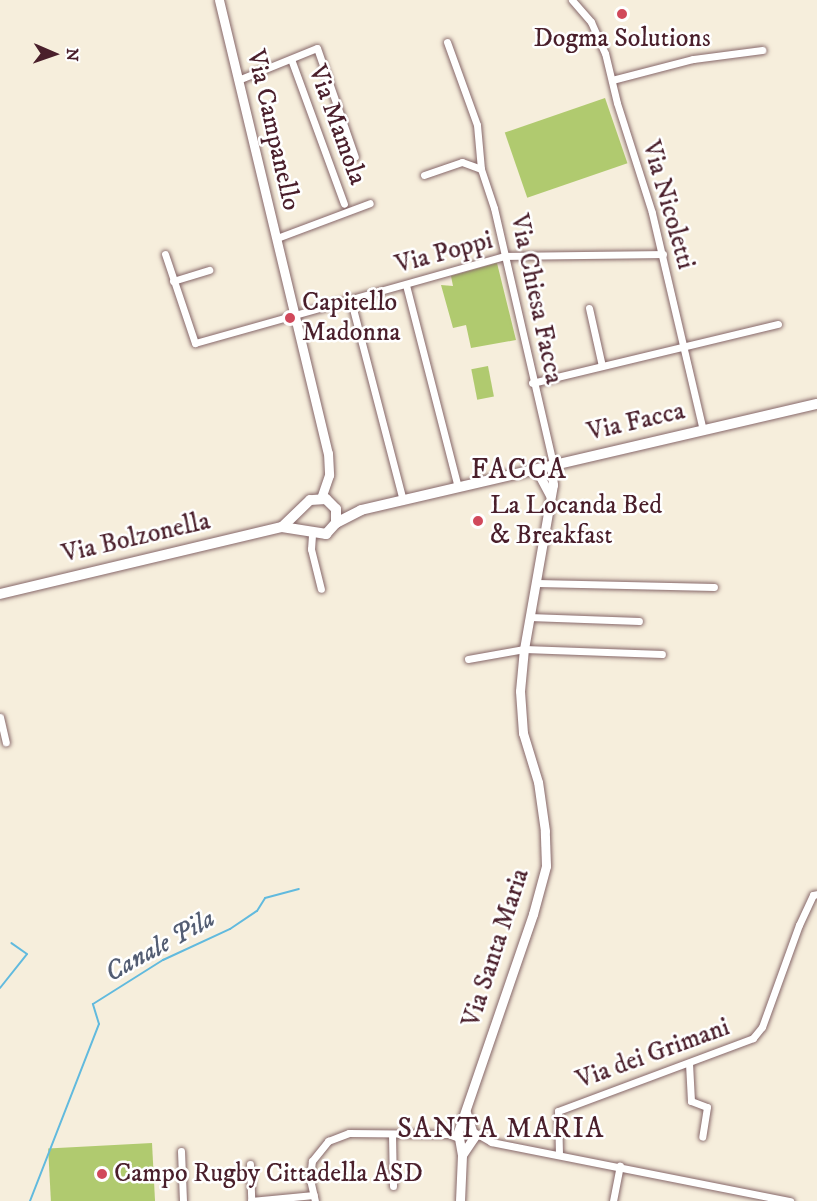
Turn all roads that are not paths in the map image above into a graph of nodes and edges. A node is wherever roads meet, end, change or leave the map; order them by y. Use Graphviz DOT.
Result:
graph roads {
  1 [pos="219,0"];
  2 [pos="572,0"];
  3 [pos="447,42"];
  4 [pos="762,50"];
  5 [pos="291,59"];
  6 [pos="238,80"];
  7 [pos="612,80"];
  8 [pos="355,158"];
  9 [pos="481,169"];
  10 [pos="424,175"];
  11 [pos="370,203"];
  12 [pos="344,204"];
  13 [pos="277,238"];
  14 [pos="165,254"];
  15 [pos="663,254"];
  16 [pos="504,256"];
  17 [pos="209,270"];
  18 [pos="173,281"];
  19 [pos="406,285"];
  20 [pos="351,301"];
  21 [pos="589,308"];
  22 [pos="297,314"];
  23 [pos="778,324"];
  24 [pos="684,345"];
  25 [pos="602,366"];
  26 [pos="532,383"];
  27 [pos="817,404"];
  28 [pos="703,430"];
  29 [pos="552,465"];
  30 [pos="536,468"];
  31 [pos="458,487"];
  32 [pos="550,495"];
  33 [pos="321,498"];
  34 [pos="403,500"];
  35 [pos="334,505"];
  36 [pos="361,510"];
  37 [pos="300,512"];
  38 [pos="336,523"];
  39 [pos="282,527"];
  40 [pos="308,532"];
  41 [pos="537,583"];
  42 [pos="714,587"];
  43 [pos="321,589"];
  44 [pos="0,594"];
  45 [pos="529,617"];
  46 [pos="639,621"];
  47 [pos="524,649"];
  48 [pos="662,654"];
  49 [pos="468,659"];
  50 [pos="0,717"];
  51 [pos="6,742"];
  52 [pos="817,894"];
  53 [pos="689,1063"];
  54 [pos="392,1134"];
  55 [pos="466,1135"];
  56 [pos="702,1137"];
  57 [pos="181,1150"];
  58 [pos="559,1154"];
  59 [pos="250,1164"];
  60 [pos="620,1166"];
  61 [pos="393,1186"];
  62 [pos="315,1198"];
  63 [pos="183,1201"];
  64 [pos="251,1201"];
  65 [pos="460,1201"];
  66 [pos="613,1201"];
  67 [pos="790,1201"];
  1 -- 6 [label="main road, Via Campanello"];
  2 -- 7 [label="street, Via Nicoletti"];
  3 -- 9 [label="street, Via Chiesa Facca"];
  4 -- 7 [label="street"];
  5 -- 6 [label="street, Via Mamola"];
  5 -- 8 [label="street, Via Mamola"];
  5 -- 12 [label="street, Via Mamola"];
  6 -- 13 [label="main road, Via Campanello"];
  7 -- 15 [label="street, Via Nicoletti"];
  9 -- 10 [label="street"];
  9 -- 16 [label="street, Via Chiesa Facca"];
  11 -- 13 [label="street, Via Campanello"];
  13 -- 22 [label="main road, Via Campanello"];
  14 -- 18 [label="street, Via Poppi"];
  15 -- 16 [label="street, Via Poppi"];
  15 -- 24 [label="street, Via Nicoletti"];
  16 -- 19 [label="street, Via Poppi"];
  16 -- 26 [label="street, Via Chiesa Facca"];
  17 -- 18 [label="street"];
  18 -- 22 [label="street, Via Poppi"];
  19 -- 20 [label="street, Via Poppi"];
  19 -- 31 [label="street"];
  20 -- 22 [label="street, Via Poppi"];
  20 -- 34 [label="street"];
  21 -- 25 [label="street"];
  22 -- 33 [label="main road, Via Campanello"];
  23 -- 24 [label="street"];
  24 -- 25 [label="street"];
  24 -- 28 [label="street, Via Nicoletti"];
  25 -- 26 [label="street"];
  26 -- 29 [label="street, Via Chiesa Facca"];
  27 -- 28 [label="main road, Via Facca"];
  28 -- 29 [label="main road, Via Facca"];
  29 -- 30 [label="main road, Via Facca"];
  29 -- 32 [label="main road, Via Santa Maria"];
  30 -- 31 [label="main road, Via Facca"];
  30 -- 32 [label="main road"];
  31 -- 34 [label="main road, Via Facca"];
  32 -- 41 [label="main road, Via Santa Maria"];
  33 -- 35 [label="main road"];
  33 -- 37 [label="main road, Via Bolzonella"];
  34 -- 36 [label="main road, Via Facca"];
  35 -- 36 [label="main road, Via Facca"];
  35 -- 38 [label="main road"];
  36 -- 38 [label="main road, Via Facca"];
  37 -- 39 [label="main road, Via Bolzonella"];
  37 -- 40 [label="main road"];
  38 -- 40 [label="main road"];
  39 -- 40 [label="main road, Via Bolzonella"];
  39 -- 44 [label="main road, Via Bolzonella"];
  40 -- 43 [label="street"];
  41 -- 42 [label="street"];
  41 -- 45 [label="main road, Via Santa Maria"];
  45 -- 46 [label="street"];
  45 -- 47 [label="main road, Via Santa Maria"];
  47 -- 48 [label="street"];
  47 -- 49 [label="street"];
  47 -- 55 [label="main road, Via Santa Maria"];
  50 -- 51 [label="street"];
  52 -- 53 [label="street, Via dei Grimani"];
  53 -- 56 [label="street"];
  53 -- 58 [label="street, Via dei Grimani"];
  54 -- 55 [label="street"];
  54 -- 61 [label="street"];
  54 -- 62 [label="street"];
  55 -- 58 [label="street"];
  55 -- 65 [label="main road, Via Santa Maria"];
  57 -- 63 [label="street"];
  58 -- 60 [label="street"];
  59 -- 64 [label="street"];
  60 -- 66 [label="street"];
  60 -- 67 [label="street"];
  62 -- 64 [label="street"];
}
